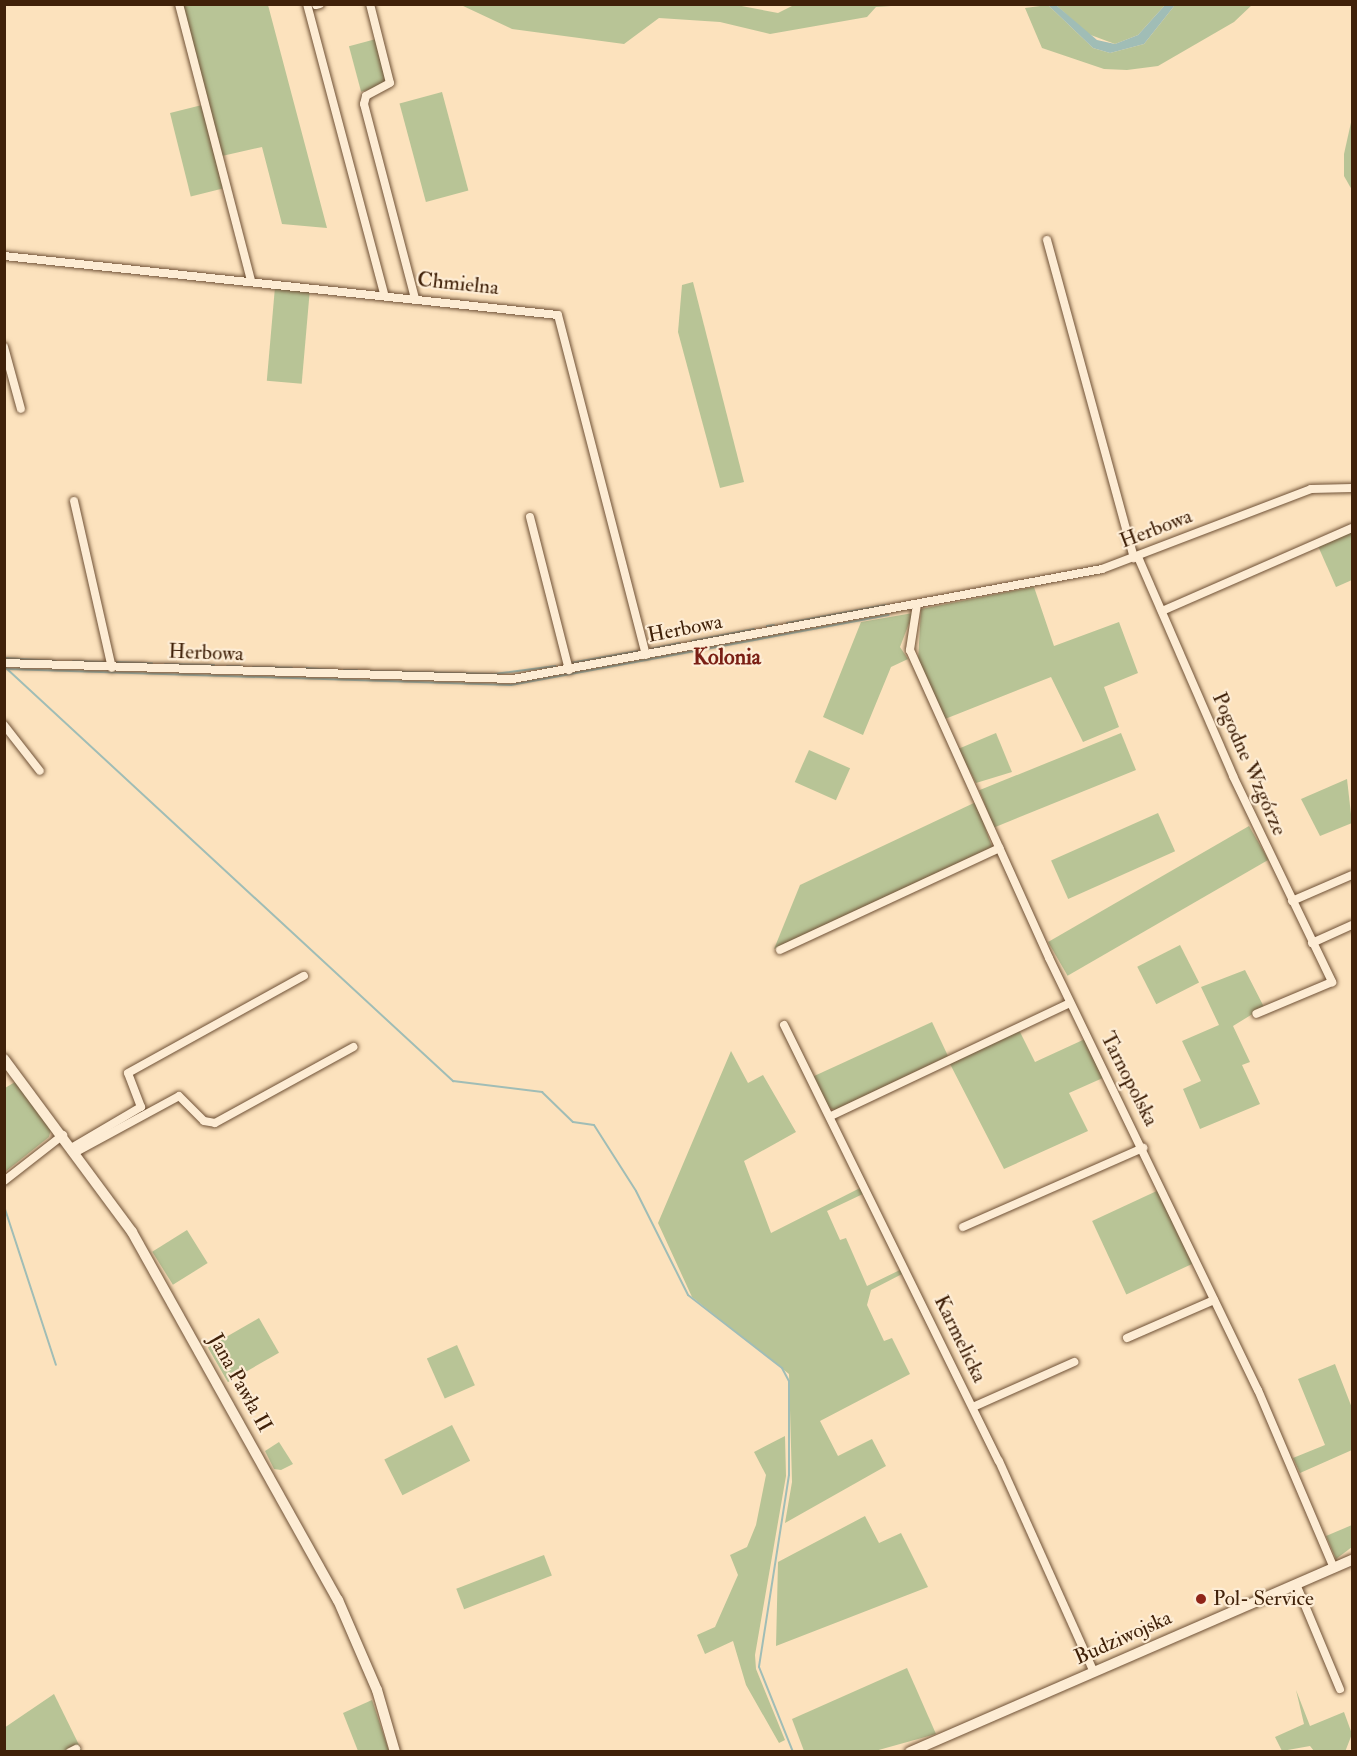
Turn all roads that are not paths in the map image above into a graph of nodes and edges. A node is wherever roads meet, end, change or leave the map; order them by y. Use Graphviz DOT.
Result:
graph roads {
  1 [pos="179,4"];
  2 [pos="307,4"];
  3 [pos="370,4"];
  4 [pos="1047,240"];
  5 [pos="4,256"];
  6 [pos="251,280"];
  7 [pos="384,294"];
  8 [pos="415,298"];
  9 [pos="4,347"];
  10 [pos="21,409"];
  11 [pos="1353,488"];
  12 [pos="74,501"];
  13 [pos="530,517"];
  14 [pos="1353,528"];
  15 [pos="1136,558"];
  16 [pos="917,604"];
  17 [pos="1161,611"];
  18 [pos="646,655"];
  19 [pos="4,663"];
  20 [pos="112,668"];
  21 [pos="569,670"];
  22 [pos="4,724"];
  23 [pos="40,771"];
  24 [pos="1000,848"];
  25 [pos="1353,875"];
  26 [pos="1292,901"];
  27 [pos="1353,925"];
  28 [pos="1312,943"];
  29 [pos="780,950"];
  30 [pos="304,976"];
  31 [pos="1070,1003"];
  32 [pos="1256,1014"];
  33 [pos="784,1025"];
  34 [pos="353,1047"];
  35 [pos="4,1059"];
  36 [pos="831,1116"];
  37 [pos="63,1134"];
  38 [pos="1143,1148"];
  39 [pos="75,1150"];
  40 [pos="4,1181"];
  41 [pos="963,1227"];
  42 [pos="1214,1300"];
  43 [pos="1126,1338"];
  44 [pos="1074,1362"];
  45 [pos="973,1407"];
  46 [pos="1353,1560"];
  47 [pos="1334,1568"];
  48 [pos="1296,1584"];
  49 [pos="1094,1672"];
  50 [pos="1340,1689"];
  51 [pos="395,1752"];
  52 [pos="910,1752"];
  1 -- 6 [label="street"];
  2 -- 7 [label="street"];
  3 -- 8 [label="street"];
  4 -- 15 [label="street, Pogodne Wzgórze"];
  5 -- 6 [label="street, Chmielna"];
  6 -- 7 [label="street, Chmielna"];
  7 -- 8 [label="street, Chmielna"];
  8 -- 18 [label="street, Chmielna"];
  9 -- 10 [label="street"];
  11 -- 15 [label="street, Herbowa"];
  12 -- 20 [label="street"];
  13 -- 21 [label="street"];
  14 -- 17 [label="street"];
  15 -- 16 [label="street, Herbowa"];
  15 -- 17 [label="street, Pogodne Wzgórze"];
  16 -- 18 [label="street, Herbowa"];
  16 -- 24 [label="street, Tarnopolska"];
  17 -- 26 [label="street, Pogodne Wzgórze"];
  18 -- 21 [label="street, Herbowa"];
  19 -- 20 [label="street, Herbowa"];
  20 -- 21 [label="street, Herbowa"];
  22 -- 23 [label="street"];
  24 -- 29 [label="street"];
  24 -- 31 [label="street, Tarnopolska"];
  25 -- 26 [label="street"];
  26 -- 28 [label="street, Pogodne Wzgórze"];
  27 -- 28 [label="street"];
  28 -- 32 [label="street, Pogodne Wzgórze"];
  30 -- 39 [label="street"];
  31 -- 36 [label="street"];
  31 -- 38 [label="street, Tarnopolska"];
  33 -- 36 [label="street, Karmelicka"];
  34 -- 39 [label="street"];
  35 -- 37 [label="street, Jana Pawła II"];
  36 -- 45 [label="street, Karmelicka"];
  37 -- 39 [label="street, Jana Pawła II"];
  37 -- 40 [label="street"];
  38 -- 41 [label="street"];
  38 -- 42 [label="street, Tarnopolska"];
  39 -- 51 [label="street, Jana Pawła II"];
  42 -- 43 [label="street"];
  42 -- 47 [label="street, Tarnopolska"];
  44 -- 45 [label="street"];
  45 -- 49 [label="street, Karmelicka"];
  46 -- 47 [label="street, Budziwojska"];
  47 -- 48 [label="street, Budziwojska"];
  48 -- 49 [label="street, Budziwojska"];
  48 -- 50 [label="street"];
  49 -- 52 [label="street, Budziwojska"];
}
